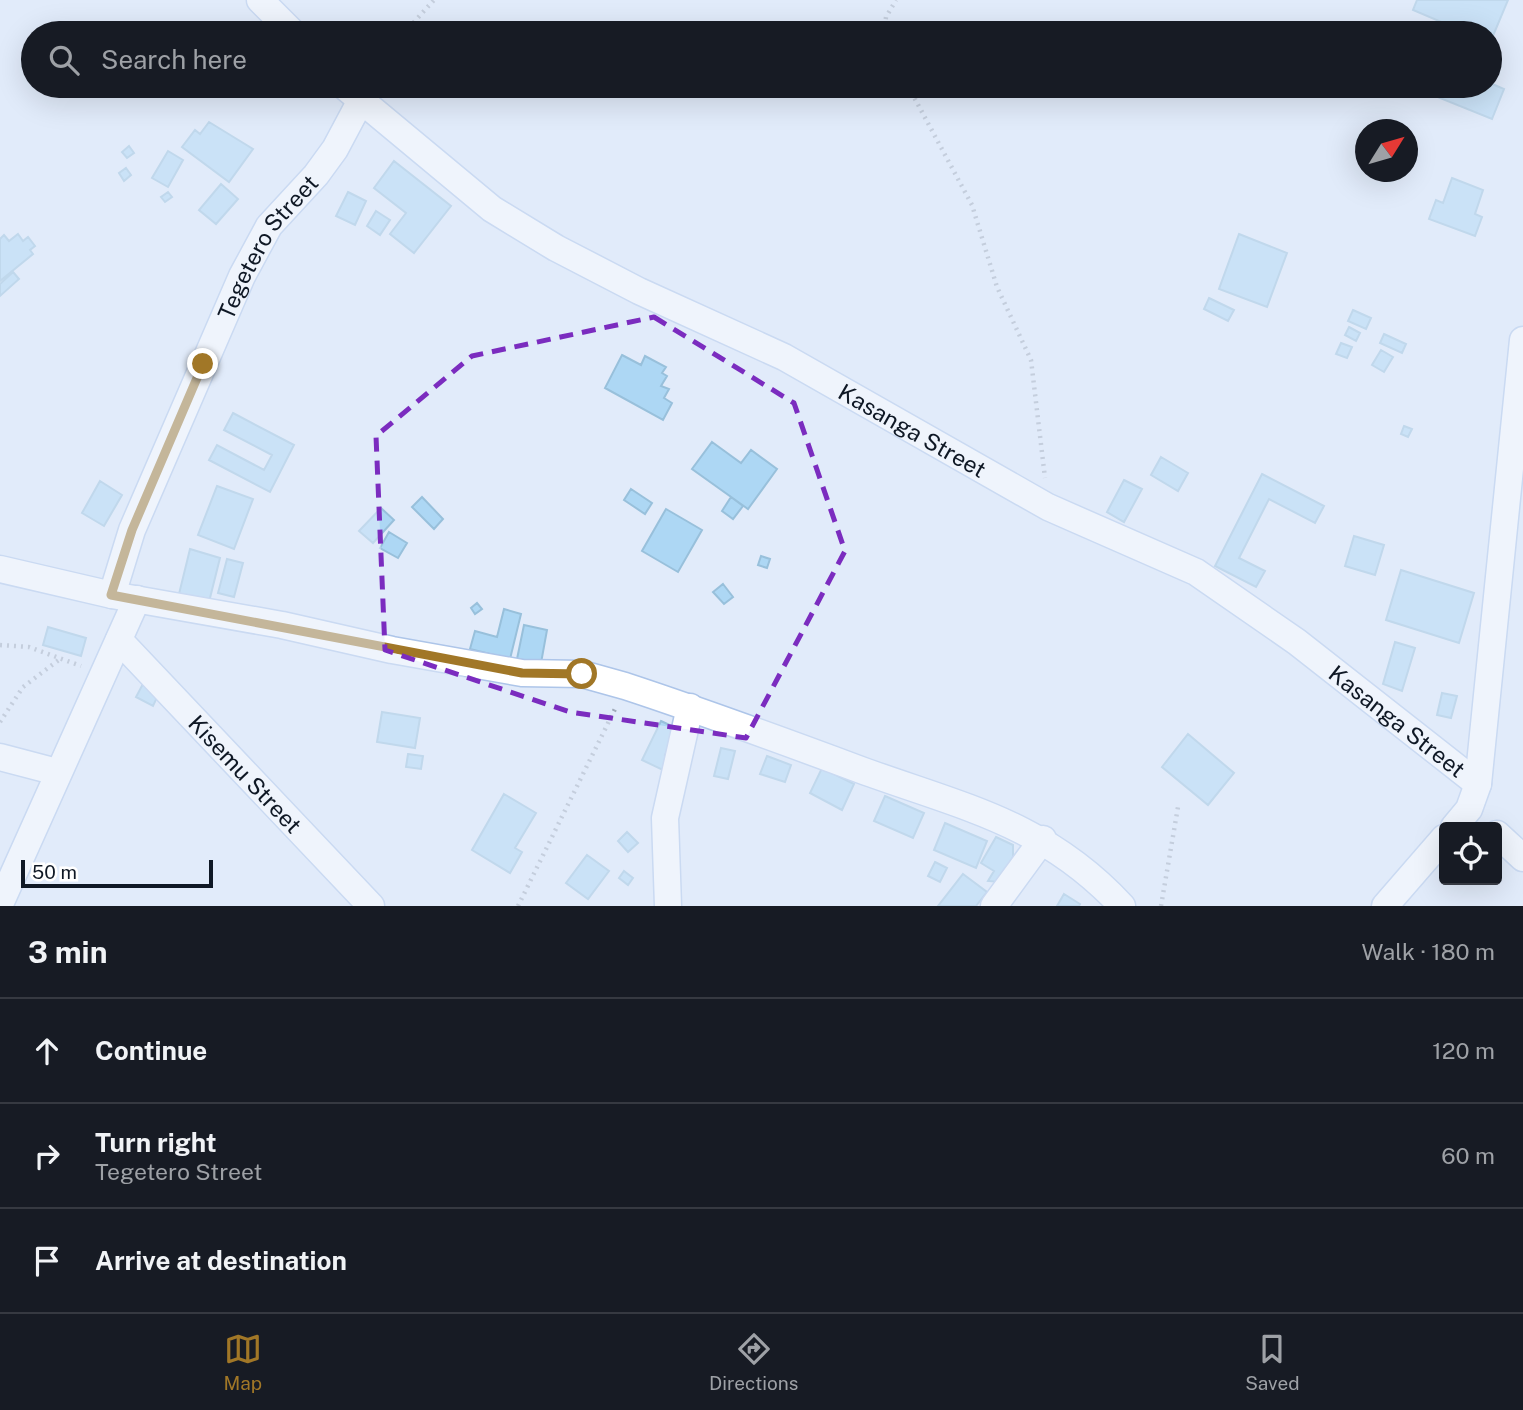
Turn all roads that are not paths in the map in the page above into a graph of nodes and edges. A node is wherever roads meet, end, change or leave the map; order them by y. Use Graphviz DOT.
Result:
graph roads {
  1 [pos="260,0"];
  2 [pos="281,21"];
  3 [pos="351,98"];
  4 [pos="357,98"];
  5 [pos="1523,340"];
  6 [pos="1512,548"];
  7 [pos="0,569"];
  8 [pos="124,597"];
  9 [pos="119,640"];
  10 [pos="691,707"];
  11 [pos="0,757"];
  12 [pos="57,772"];
  13 [pos="1478,784"];
  14 [pos="1461,818"];
  15 [pos="1043,839"];
  16 [pos="1502,839"];
  17 [pos="1439,844"];
  18 [pos="1523,858"];
  19 [pos="0,904"];
  20 [pos="371,906"];
  21 [pos="668,906"];
  22 [pos="994,906"];
  23 [pos="1122,906"];
  24 [pos="1385,906"];
  1 -- 2 [label="street"];
  3 -- 8 [label="street, Tegetero Street"];
  4 -- 13 [label="street, Kasanga Street"];
  5 -- 6 [label="street"];
  6 -- 13 [label="street"];
  7 -- 8 [label="street"];
  8 -- 9 [label="street, Tegetero Street"];
  8 -- 10 [label="street"];
  9 -- 12 [label="street, Tegetero Street"];
  9 -- 20 [label="street, Kisemu Street"];
  10 -- 15 [label="street"];
  10 -- 21 [label="street"];
  11 -- 12 [label="street"];
  12 -- 19 [label="street, Tegetero Street"];
  13 -- 14 [label="street"];
  15 -- 22 [label="street"];
  15 -- 23 [label="street"];
  16 -- 18 [label="street"];
  17 -- 24 [label="street"];
}
